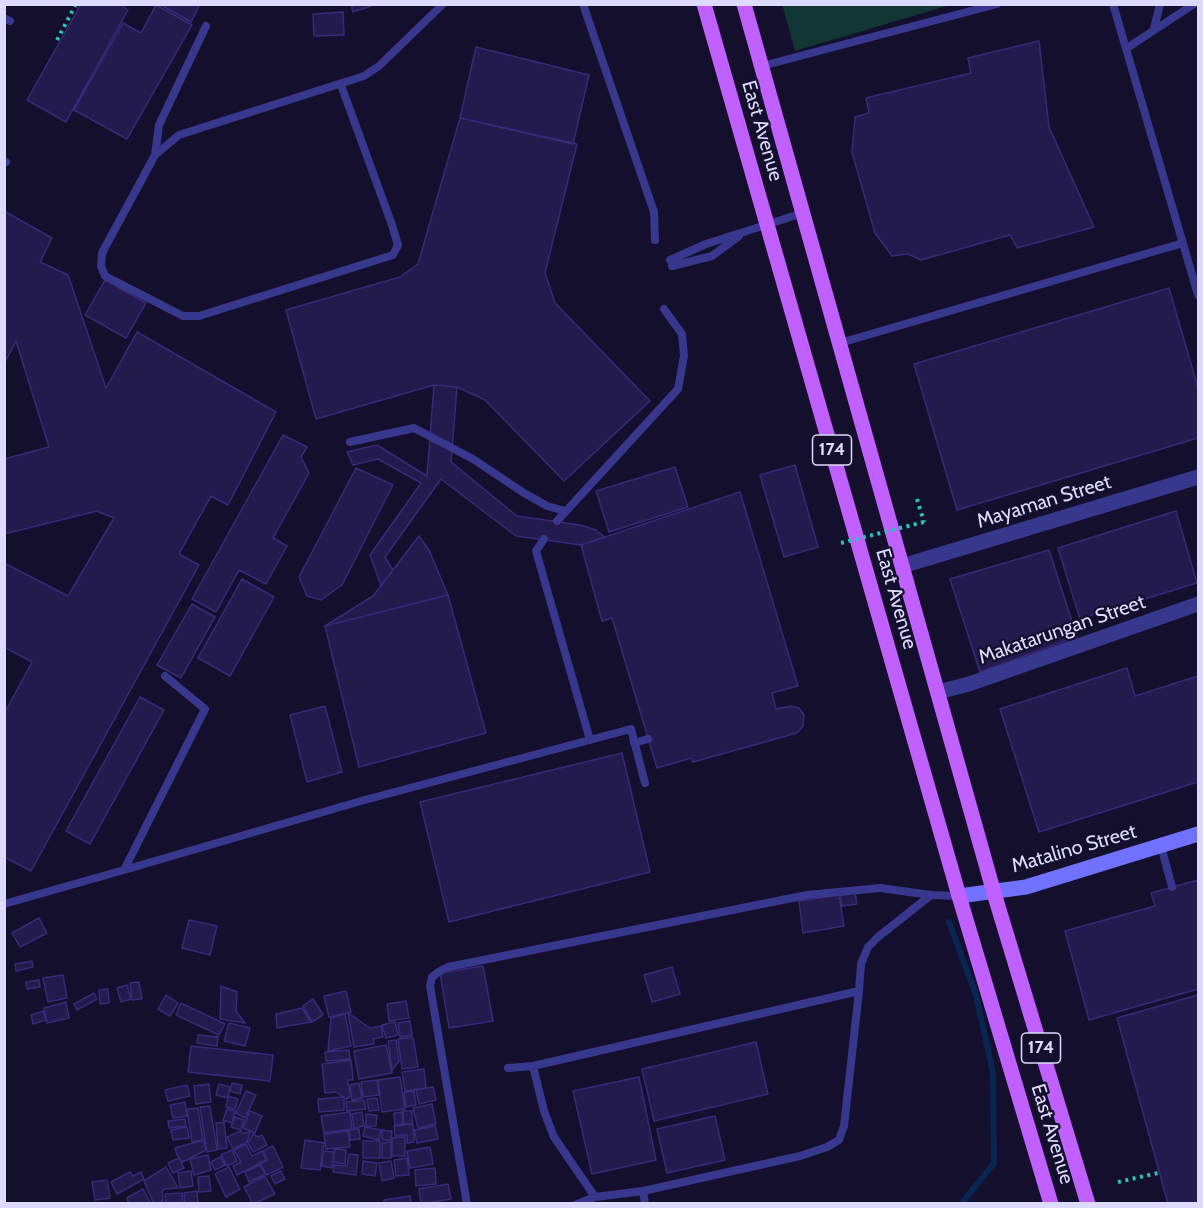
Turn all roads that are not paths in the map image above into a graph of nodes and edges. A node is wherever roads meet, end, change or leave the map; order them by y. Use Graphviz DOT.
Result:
graph roads {
  1 [pos="444,4"];
  2 [pos="583,4"];
  3 [pos="704,4"];
  4 [pos="744,4"];
  5 [pos="997,4"];
  6 [pos="1113,4"];
  7 [pos="1160,4"];
  8 [pos="1194,4"];
  9 [pos="206,26"];
  10 [pos="1154,29"];
  11 [pos="1127,48"];
  12 [pos="762,66"];
  13 [pos="341,85"];
  14 [pos="155,155"];
  15 [pos="803,213"];
  16 [pos="767,224"];
  17 [pos="744,232"];
  18 [pos="655,240"];
  19 [pos="1183,243"];
  20 [pos="1198,295"];
  21 [pos="664,309"];
  22 [pos="840,343"];
  23 [pos="350,442"];
  24 [pos="1198,477"];
  25 [pos="565,511"];
  26 [pos="557,521"];
  27 [pos="544,539"];
  28 [pos="902,566"];
  29 [pos="1198,604"];
  30 [pos="165,676"];
  31 [pos="938,692"];
  32 [pos="648,739"];
  33 [pos="590,740"];
  34 [pos="634,743"];
  35 [pos="645,783"];
  36 [pos="1198,834"];
  37 [pos="1161,846"];
  38 [pos="124,870"];
  39 [pos="1172,887"];
  40 [pos="994,893"];
  41 [pos="931,895"];
  42 [pos="960,896"];
  43 [pos="4,904"];
  44 [pos="859,991"];
  45 [pos="533,1066"];
  46 [pos="508,1068"];
  47 [pos="643,1191"];
  48 [pos="595,1197"];
  49 [pos="467,1203"];
  50 [pos="577,1203"];
  51 [pos="645,1203"];
  52 [pos="1051,1203"];
  53 [pos="1088,1203"];
  1 -- 13 [label="lane"];
  2 -- 18 [label="lane"];
  3 -- 16 [label="main road, East Avenue / 174"];
  4 -- 12 [label="main road, East Avenue / 174"];
  5 -- 12 [label="lane"];
  6 -- 11 [label="lane"];
  7 -- 10 [label="lane"];
  8 -- 10 [label="lane"];
  9 -- 14 [label="lane"];
  10 -- 11 [label="lane"];
  11 -- 19 [label="lane"];
  12 -- 15 [label="main road, East Avenue / 174"];
  13 -- 14 [label="lane"];
  13 -- 14 [label="lane"];
  15 -- 16 [label="lane"];
  15 -- 22 [label="main road, East Avenue / 174"];
  16 -- 17 [label="lane"];
  16 -- 42 [label="main road, East Avenue / 174"];
  17 -- 17 [label="lane"];
  19 -- 20 [label="lane"];
  19 -- 22 [label="lane"];
  21 -- 25 [label="lane"];
  22 -- 28 [label="main road, East Avenue / 174"];
  23 -- 25 [label="lane"];
  24 -- 28 [label="street, Mayaman Street"];
  25 -- 26 [label="lane"];
  27 -- 33 [label="lane"];
  28 -- 31 [label="main road, East Avenue / 174"];
  29 -- 31 [label="street, Makatarungan Street"];
  30 -- 38 [label="lane"];
  31 -- 40 [label="main road, East Avenue / 174"];
  32 -- 34 [label="lane"];
  33 -- 34 [label="lane"];
  33 -- 38 [label="lane"];
  34 -- 35 [label="lane"];
  36 -- 37 [label="street, Matalino Street"];
  37 -- 39 [label="lane"];
  37 -- 40 [label="street, Matalino Street"];
  38 -- 43 [label="lane"];
  40 -- 42 [label="street, Matalino Street"];
  40 -- 53 [label="main road, East Avenue / 174"];
  41 -- 42 [label="lane"];
  41 -- 44 [label="lane"];
  41 -- 49 [label="lane"];
  42 -- 52 [label="main road, East Avenue / 174"];
  44 -- 45 [label="lane"];
  44 -- 47 [label="lane"];
  45 -- 46 [label="lane"];
  45 -- 48 [label="lane"];
  47 -- 48 [label="lane"];
  47 -- 51 [label="lane"];
  48 -- 50 [label="lane"];
}
